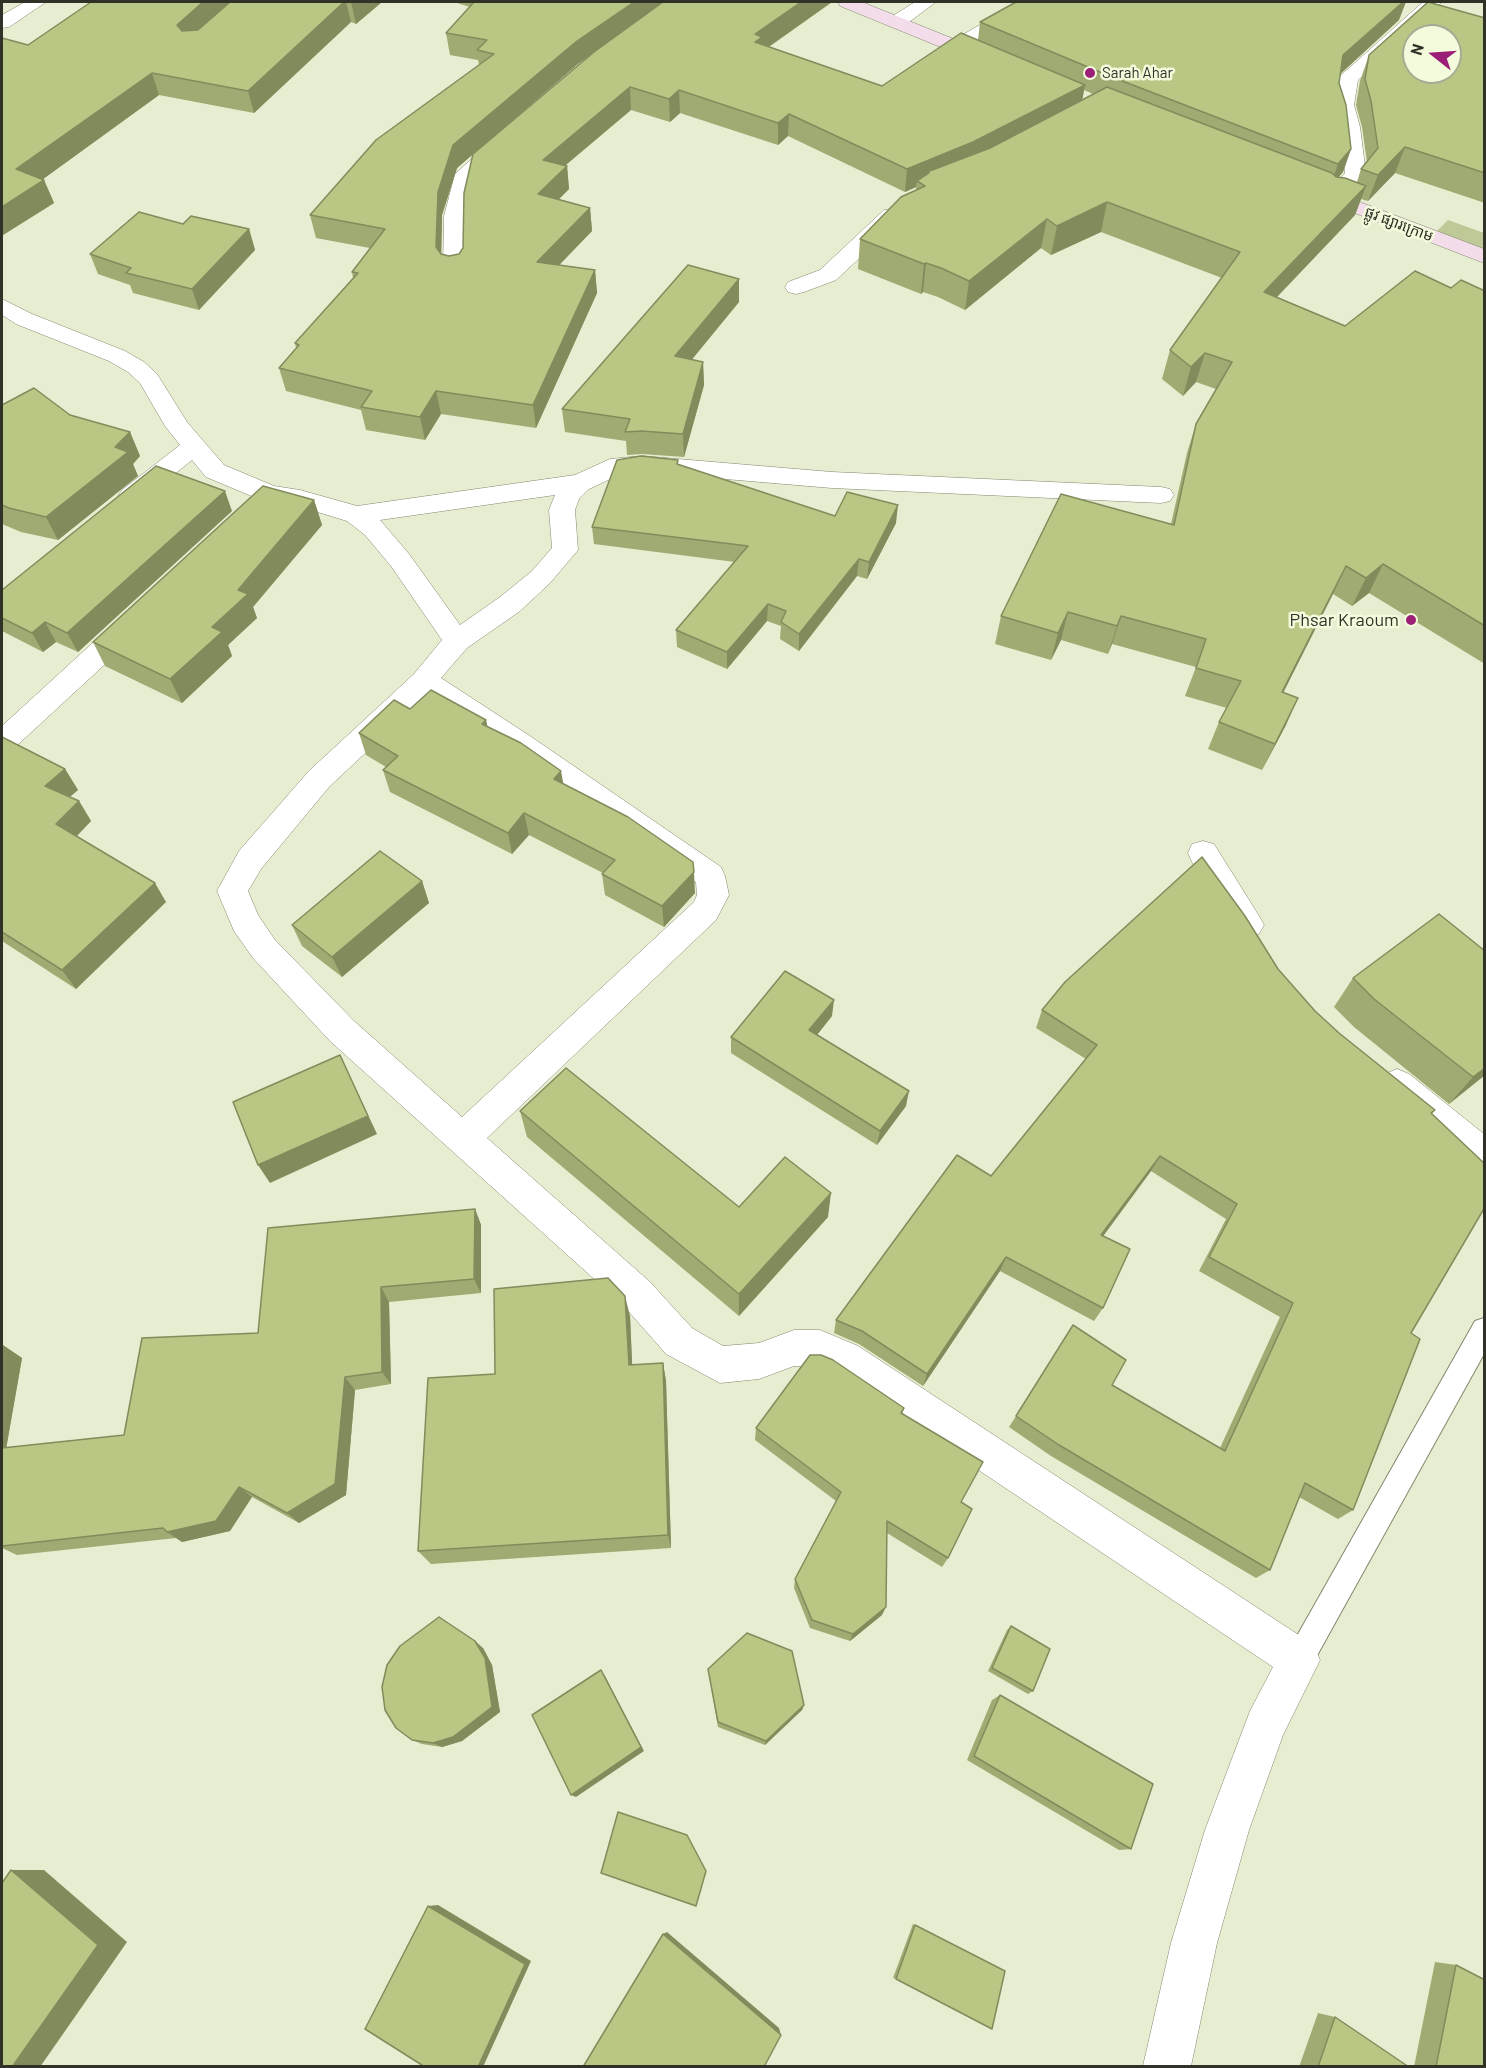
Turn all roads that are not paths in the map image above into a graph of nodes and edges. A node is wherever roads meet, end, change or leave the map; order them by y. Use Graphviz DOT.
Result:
graph roads {
  1 [pos="37,2"];
  2 [pos="847,2"];
  3 [pos="927,2"];
  4 [pos="1032,2"];
  5 [pos="1433,2"];
  6 [pos="897,21"];
  7 [pos="2,23"];
  8 [pos="957,46"];
  9 [pos="1012,69"];
  10 [pos="514,131"];
  11 [pos="1300,186"];
  12 [pos="1334,199"];
  13 [pos="907,202"];
  14 [pos="1485,257"];
  15 [pos="454,270"];
  16 [pos="796,287"];
  17 [pos="2,306"];
  18 [pos="194,446"];
  19 [pos="580,483"];
  20 [pos="1161,495"];
  21 [pos="111,513"];
  22 [pos="356,516"];
  23 [pos="153,604"];
  24 [pos="458,641"];
  25 [pos="424,681"];
  26 [pos="2,742"];
  27 [pos="1203,853"];
  28 [pos="1262,948"];
  29 [pos="1376,1068"];
  30 [pos="463,1138"];
  31 [pos="1485,1155"];
  32 [pos="1485,1330"];
  33 [pos="1299,1660"];
  34 [pos="1167,2067"];
  1 -- 7 [label="street"];
  2 -- 6 [label="main road"];
  3 -- 6 [label="street"];
  4 -- 8 [label="street"];
  5 -- 12 [label="street"];
  6 -- 8 [label="main road"];
  8 -- 9 [label="main road"];
  10 -- 15 [label="street"];
  11 -- 12 [label="main road, ផ្លូវ ផ្សារក្រោម"];
  12 -- 14 [label="main road, ផ្លូវ ផ្សារក្រោម"];
  13 -- 16 [label="street"];
  17 -- 18 [label="street"];
  18 -- 21 [label="street"];
  18 -- 22 [label="street"];
  19 -- 20 [label="street"];
  19 -- 22 [label="street"];
  19 -- 24 [label="street"];
  22 -- 24 [label="street"];
  23 -- 26 [label="street"];
  24 -- 25 [label="street"];
  25 -- 30 [label="street"];
  25 -- 30 [label="street"];
  27 -- 28 [label="street"];
  29 -- 31 [label="street"];
  30 -- 33 [label="street"];
  32 -- 33 [label="lane"];
  33 -- 34 [label="street"];
}
